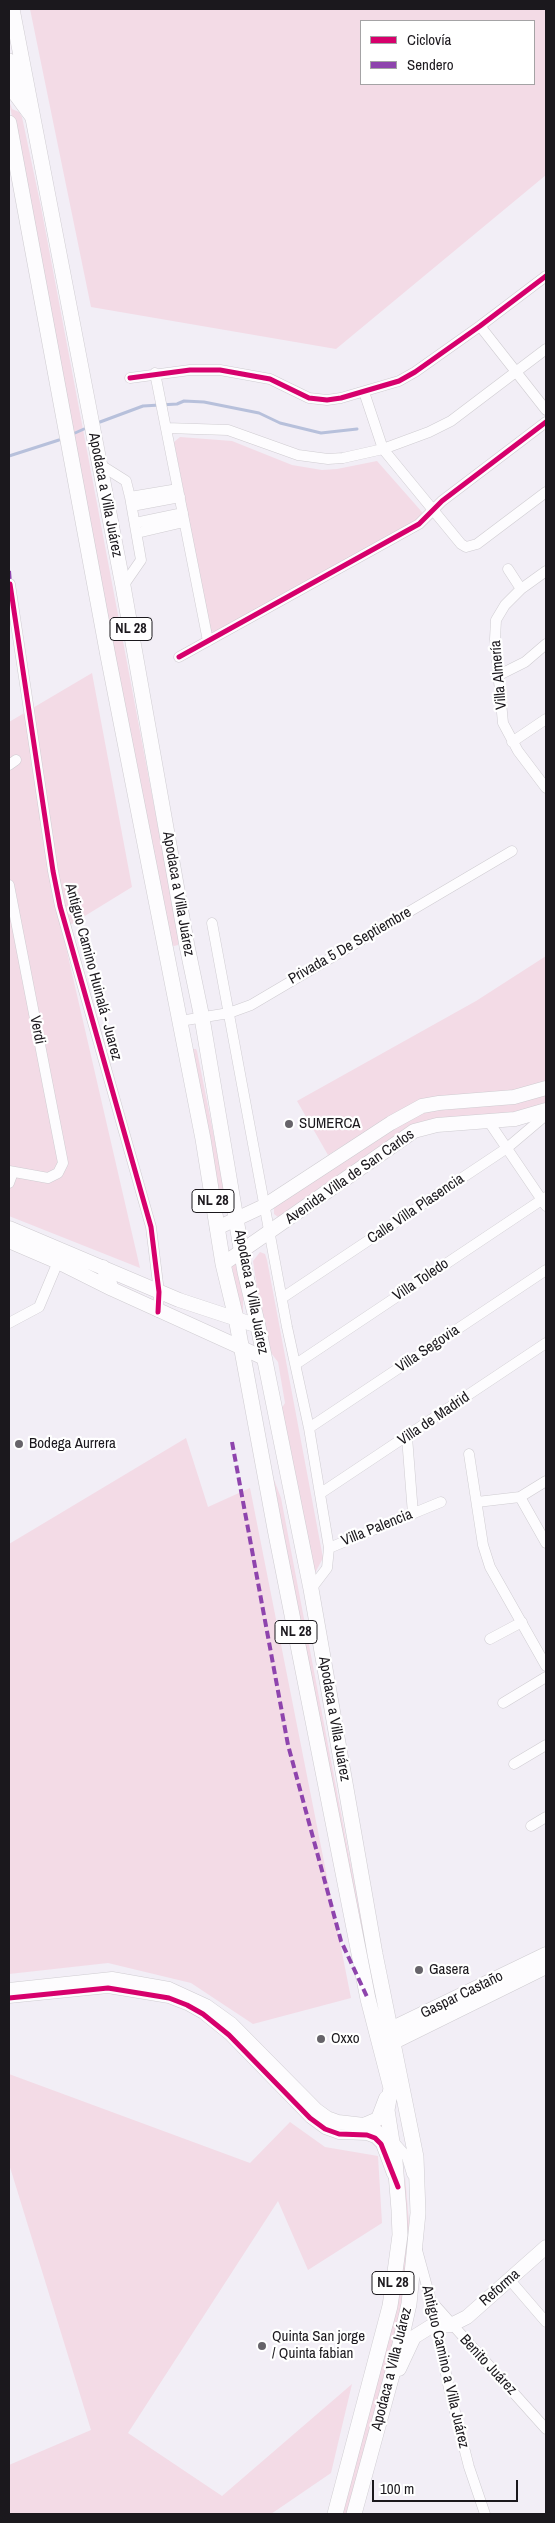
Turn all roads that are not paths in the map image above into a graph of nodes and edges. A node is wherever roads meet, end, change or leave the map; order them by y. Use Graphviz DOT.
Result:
graph roads {
  1 [pos="12,9"];
  2 [pos="9,61"];
  3 [pos="33,117"];
  4 [pos="9,123"];
  5 [pos="546,276"];
  6 [pos="480,326"];
  7 [pos="546,349"];
  8 [pos="516,372"];
  9 [pos="155,373"];
  10 [pos="130,378"];
  11 [pos="364,392"];
  12 [pos="546,410"];
  13 [pos="546,422"];
  14 [pos="166,428"];
  15 [pos="383,448"];
  16 [pos="99,464"];
  17 [pos="546,492"];
  18 [pos="179,493"];
  19 [pos="131,502"];
  20 [pos="433,510"];
  21 [pos="184,518"];
  22 [pos="136,528"];
  23 [pos="508,568"];
  24 [pos="546,571"];
  25 [pos="10,584"];
  26 [pos="123,586"];
  27 [pos="521,589"];
  28 [pos="208,641"];
  29 [pos="546,644"];
  30 [pos="180,657"];
  31 [pos="498,676"];
  32 [pos="546,719"];
  33 [pos="512,742"];
  34 [pos="546,788"];
  35 [pos="512,851"];
  36 [pos="9,885"];
  37 [pos="212,923"];
  38 [pos="229,1013"];
  39 [pos="202,1018"];
  40 [pos="180,1021"];
  41 [pos="546,1088"];
  42 [pos="546,1110"];
  43 [pos="546,1115"];
  44 [pos="489,1122"];
  45 [pos="391,1123"];
  46 [pos="401,1139"];
  47 [pos="507,1148"];
  48 [pos="11,1171"];
  49 [pos="9,1183"];
  50 [pos="545,1201"];
  51 [pos="264,1206"];
  52 [pos="237,1220"];
  53 [pos="9,1228"];
  54 [pos="217,1228"];
  55 [pos="269,1232"];
  56 [pos="9,1241"];
  57 [pos="242,1251"];
  58 [pos="60,1256"];
  59 [pos="223,1264"];
  60 [pos="103,1267"];
  61 [pos="546,1270"];
  62 [pos="112,1289"];
  63 [pos="159,1292"];
  64 [pos="282,1298"];
  65 [pos="158,1312"];
  66 [pos="9,1314"];
  67 [pos="19,1318"];
  68 [pos="236,1318"];
  69 [pos="9,1323"];
  70 [pos="258,1326"];
  71 [pos="546,1343"];
  72 [pos="242,1350"];
  73 [pos="264,1358"];
  74 [pos="296,1364"];
  75 [pos="309,1428"];
  76 [pos="407,1437"];
  77 [pos="469,1454"];
  78 [pos="546,1480"];
  79 [pos="320,1494"];
  80 [pos="520,1497"];
  81 [pos="442,1502"];
  82 [pos="477,1502"];
  83 [pos="413,1514"];
  84 [pos="546,1543"];
  85 [pos="329,1548"];
  86 [pos="311,1589"];
  87 [pos="522,1622"];
  88 [pos="490,1639"];
  89 [pos="546,1666"];
  90 [pos="546,1677"];
  91 [pos="331,1702"];
  92 [pos="503,1703"];
  93 [pos="311,1707"];
  94 [pos="546,1745"];
  95 [pos="514,1764"];
  96 [pos="546,1817"];
  97 [pos="532,1826"];
  98 [pos="546,1954"];
  99 [pos="546,1967"];
  100 [pos="9,1990"];
  101 [pos="9,1998"];
  102 [pos="385,2039"];
  103 [pos="390,2085"];
  104 [pos="364,2126"];
  105 [pos="393,2141"];
  106 [pos="398,2187"];
  107 [pos="418,2217"];
  108 [pos="416,2247"];
  109 [pos="546,2247"];
  110 [pos="509,2280"];
  111 [pos="546,2322"];
  112 [pos="446,2325"];
  113 [pos="390,2382"];
  114 [pos="546,2429"];
  115 [pos="335,2514"];
  116 [pos="354,2514"];
  117 [pos="485,2514"];
  1 -- 3 [label="main road, Apodaca a Villa Juárez / NL 28"];
  2 -- 3 [label="main road"];
  3 -- 16 [label="main road, Apodaca a Villa Juárez / NL 28"];
  4 -- 40 [label="main road, Apodaca a Villa Juárez / NL 28"];
  5 -- 6 [label="street"];
  6 -- 8 [label="street"];
  6 -- 11 [label="street"];
  7 -- 8 [label="street"];
  8 -- 12 [label="street"];
  8 -- 15 [label="street"];
  9 -- 10 [label="street"];
  9 -- 11 [label="street"];
  9 -- 14 [label="street"];
  11 -- 15 [label="street"];
  13 -- 20 [label="street"];
  14 -- 15 [label="street"];
  14 -- 18 [label="street"];
  15 -- 20 [label="street"];
  16 -- 19 [label="street"];
  16 -- 26 [label="main road, Apodaca a Villa Juárez / NL 28"];
  17 -- 20 [label="street"];
  18 -- 19 [label="street"];
  18 -- 21 [label="street"];
  19 -- 22 [label="street"];
  20 -- 28 [label="street"];
  21 -- 22 [label="street"];
  21 -- 28 [label="street"];
  22 -- 26 [label="street"];
  23 -- 27 [label="street"];
  24 -- 27 [label="street, Villa Almería"];
  25 -- 63 [label="street, Antiguo Camino Huinalá - Juarez"];
  26 -- 39 [label="main road, Apodaca a Villa Juárez / NL 28"];
  27 -- 31 [label="street, Villa Almería"];
  28 -- 30 [label="street"];
  29 -- 31 [label="street"];
  31 -- 33 [label="street, Villa Almería"];
  32 -- 33 [label="street"];
  33 -- 34 [label="street, Villa Almería"];
  35 -- 38 [label="street, Privada 5 De Septiembre"];
  36 -- 48 [label="street, Verdi"];
  37 -- 38 [label="street"];
  38 -- 39 [label="street, Privada 5 De Septiembre"];
  38 -- 51 [label="street"];
  39 -- 40 [label="street, Privada 5 De Septiembre"];
  39 -- 52 [label="main road, Apodaca a Villa Juárez / NL 28"];
  40 -- 54 [label="main road, Apodaca a Villa Juárez / NL 28"];
  41 -- 45 [label="street, Avenida Villa de San Carlos"];
  42 -- 44 [label="street, Avenida Villa de San Carlos"];
  43 -- 47 [label="street, Calle Villa Plasencia"];
  44 -- 46 [label="street, Avenida Villa de San Carlos"];
  44 -- 47 [label="street"];
  45 -- 46 [label="street"];
  45 -- 51 [label="street, Avenida Villa de San Carlos"];
  46 -- 55 [label="street, Avenida Villa de San Carlos"];
  47 -- 50 [label="street"];
  47 -- 64 [label="street, Calle Villa Plasencia"];
  48 -- 49 [label="street"];
  50 -- 74 [label="street, Villa Toledo"];
  51 -- 52 [label="street, Avenida Villa de San Carlos"];
  51 -- 55 [label="street"];
  52 -- 54 [label="street, Avenida Villa de San Carlos"];
  52 -- 57 [label="main road, Apodaca a Villa Juárez / NL 28"];
  53 -- 58 [label="street"];
  54 -- 59 [label="main road, Apodaca a Villa Juárez / NL 28"];
  55 -- 57 [label="street, Avenida Villa de San Carlos"];
  55 -- 64 [label="street"];
  56 -- 58 [label="street"];
  57 -- 59 [label="street, Avenida Villa de San Carlos"];
  57 -- 70 [label="main road, Apodaca a Villa Juárez / NL 28"];
  58 -- 60 [label="street"];
  58 -- 62 [label="street"];
  58 -- 67 [label="street"];
  59 -- 68 [label="main road, Apodaca a Villa Juárez / NL 28"];
  60 -- 62 [label="street"];
  60 -- 63 [label="street"];
  61 -- 75 [label="street, Villa Segovia"];
  62 -- 65 [label="street"];
  63 -- 65 [label="street, Antiguo Camino Huinalá - Juarez"];
  63 -- 68 [label="street"];
  64 -- 74 [label="street"];
  65 -- 72 [label="street"];
  66 -- 67 [label="street"];
  67 -- 69 [label="street"];
  68 -- 70 [label="street"];
  68 -- 72 [label="main road, Apodaca a Villa Juárez / NL 28"];
  70 -- 73 [label="main road, Apodaca a Villa Juárez / NL 28"];
  71 -- 76 [label="street, Villa de Madrid"];
  72 -- 73 [label="street"];
  72 -- 93 [label="main road, Apodaca a Villa Juárez / NL 28"];
  73 -- 86 [label="main road, Apodaca a Villa Juárez / NL 28"];
  74 -- 75 [label="street"];
  75 -- 79 [label="street"];
  76 -- 79 [label="street, Villa de Madrid"];
  76 -- 83 [label="street"];
  77 -- 82 [label="street"];
  78 -- 80 [label="street"];
  79 -- 85 [label="street"];
  80 -- 82 [label="street"];
  80 -- 84 [label="street"];
  81 -- 83 [label="street, Villa Palencia"];
  82 -- 87 [label="street"];
  83 -- 85 [label="street, Villa Palencia"];
  85 -- 86 [label="street, Villa Palencia"];
  86 -- 91 [label="main road, Apodaca a Villa Juárez / NL 28"];
  87 -- 88 [label="street"];
  87 -- 89 [label="street"];
  90 -- 92 [label="street"];
  91 -- 93 [label="main road"];
  91 -- 102 [label="main road, Apodaca a Villa Juárez / NL 28"];
  93 -- 102 [label="main road, Apodaca a Villa Juárez / NL 28"];
  94 -- 95 [label="street"];
  96 -- 97 [label="street"];
  98 -- 102 [label="street, Gaspar Castaño"];
  99 -- 102 [label="street, Gaspar Castaño"];
  100 -- 104 [label="street"];
  101 -- 106 [label="street"];
  102 -- 103 [label="main road, Apodaca a Villa Juárez / NL 28"];
  102 -- 107 [label="main road, Apodaca a Villa Juárez / NL 28"];
  103 -- 104 [label="street"];
  103 -- 105 [label="main road, Apodaca a Villa Juárez / NL 28"];
  104 -- 105 [label="street"];
  105 -- 106 [label="main road, Apodaca a Villa Juárez / NL 28"];
  105 -- 107 [label="street"];
  106 -- 115 [label="main road, Apodaca a Villa Juárez / NL 28"];
  107 -- 108 [label="main road, Apodaca a Villa Juárez / NL 28"];
  108 -- 112 [label="street, Antiguo Camino a Villa Juárez"];
  108 -- 113 [label="main road, Apodaca a Villa Juárez / NL 28"];
  109 -- 110 [label="street, Reforma"];
  110 -- 111 [label="street"];
  110 -- 112 [label="street, Reforma"];
  112 -- 113 [label="street, Reforma"];
  112 -- 114 [label="street, Benito Juárez"];
  112 -- 117 [label="street, Antiguo Camino a Villa Juárez"];
  113 -- 116 [label="main road, Apodaca a Villa Juárez / NL 28"];
}
